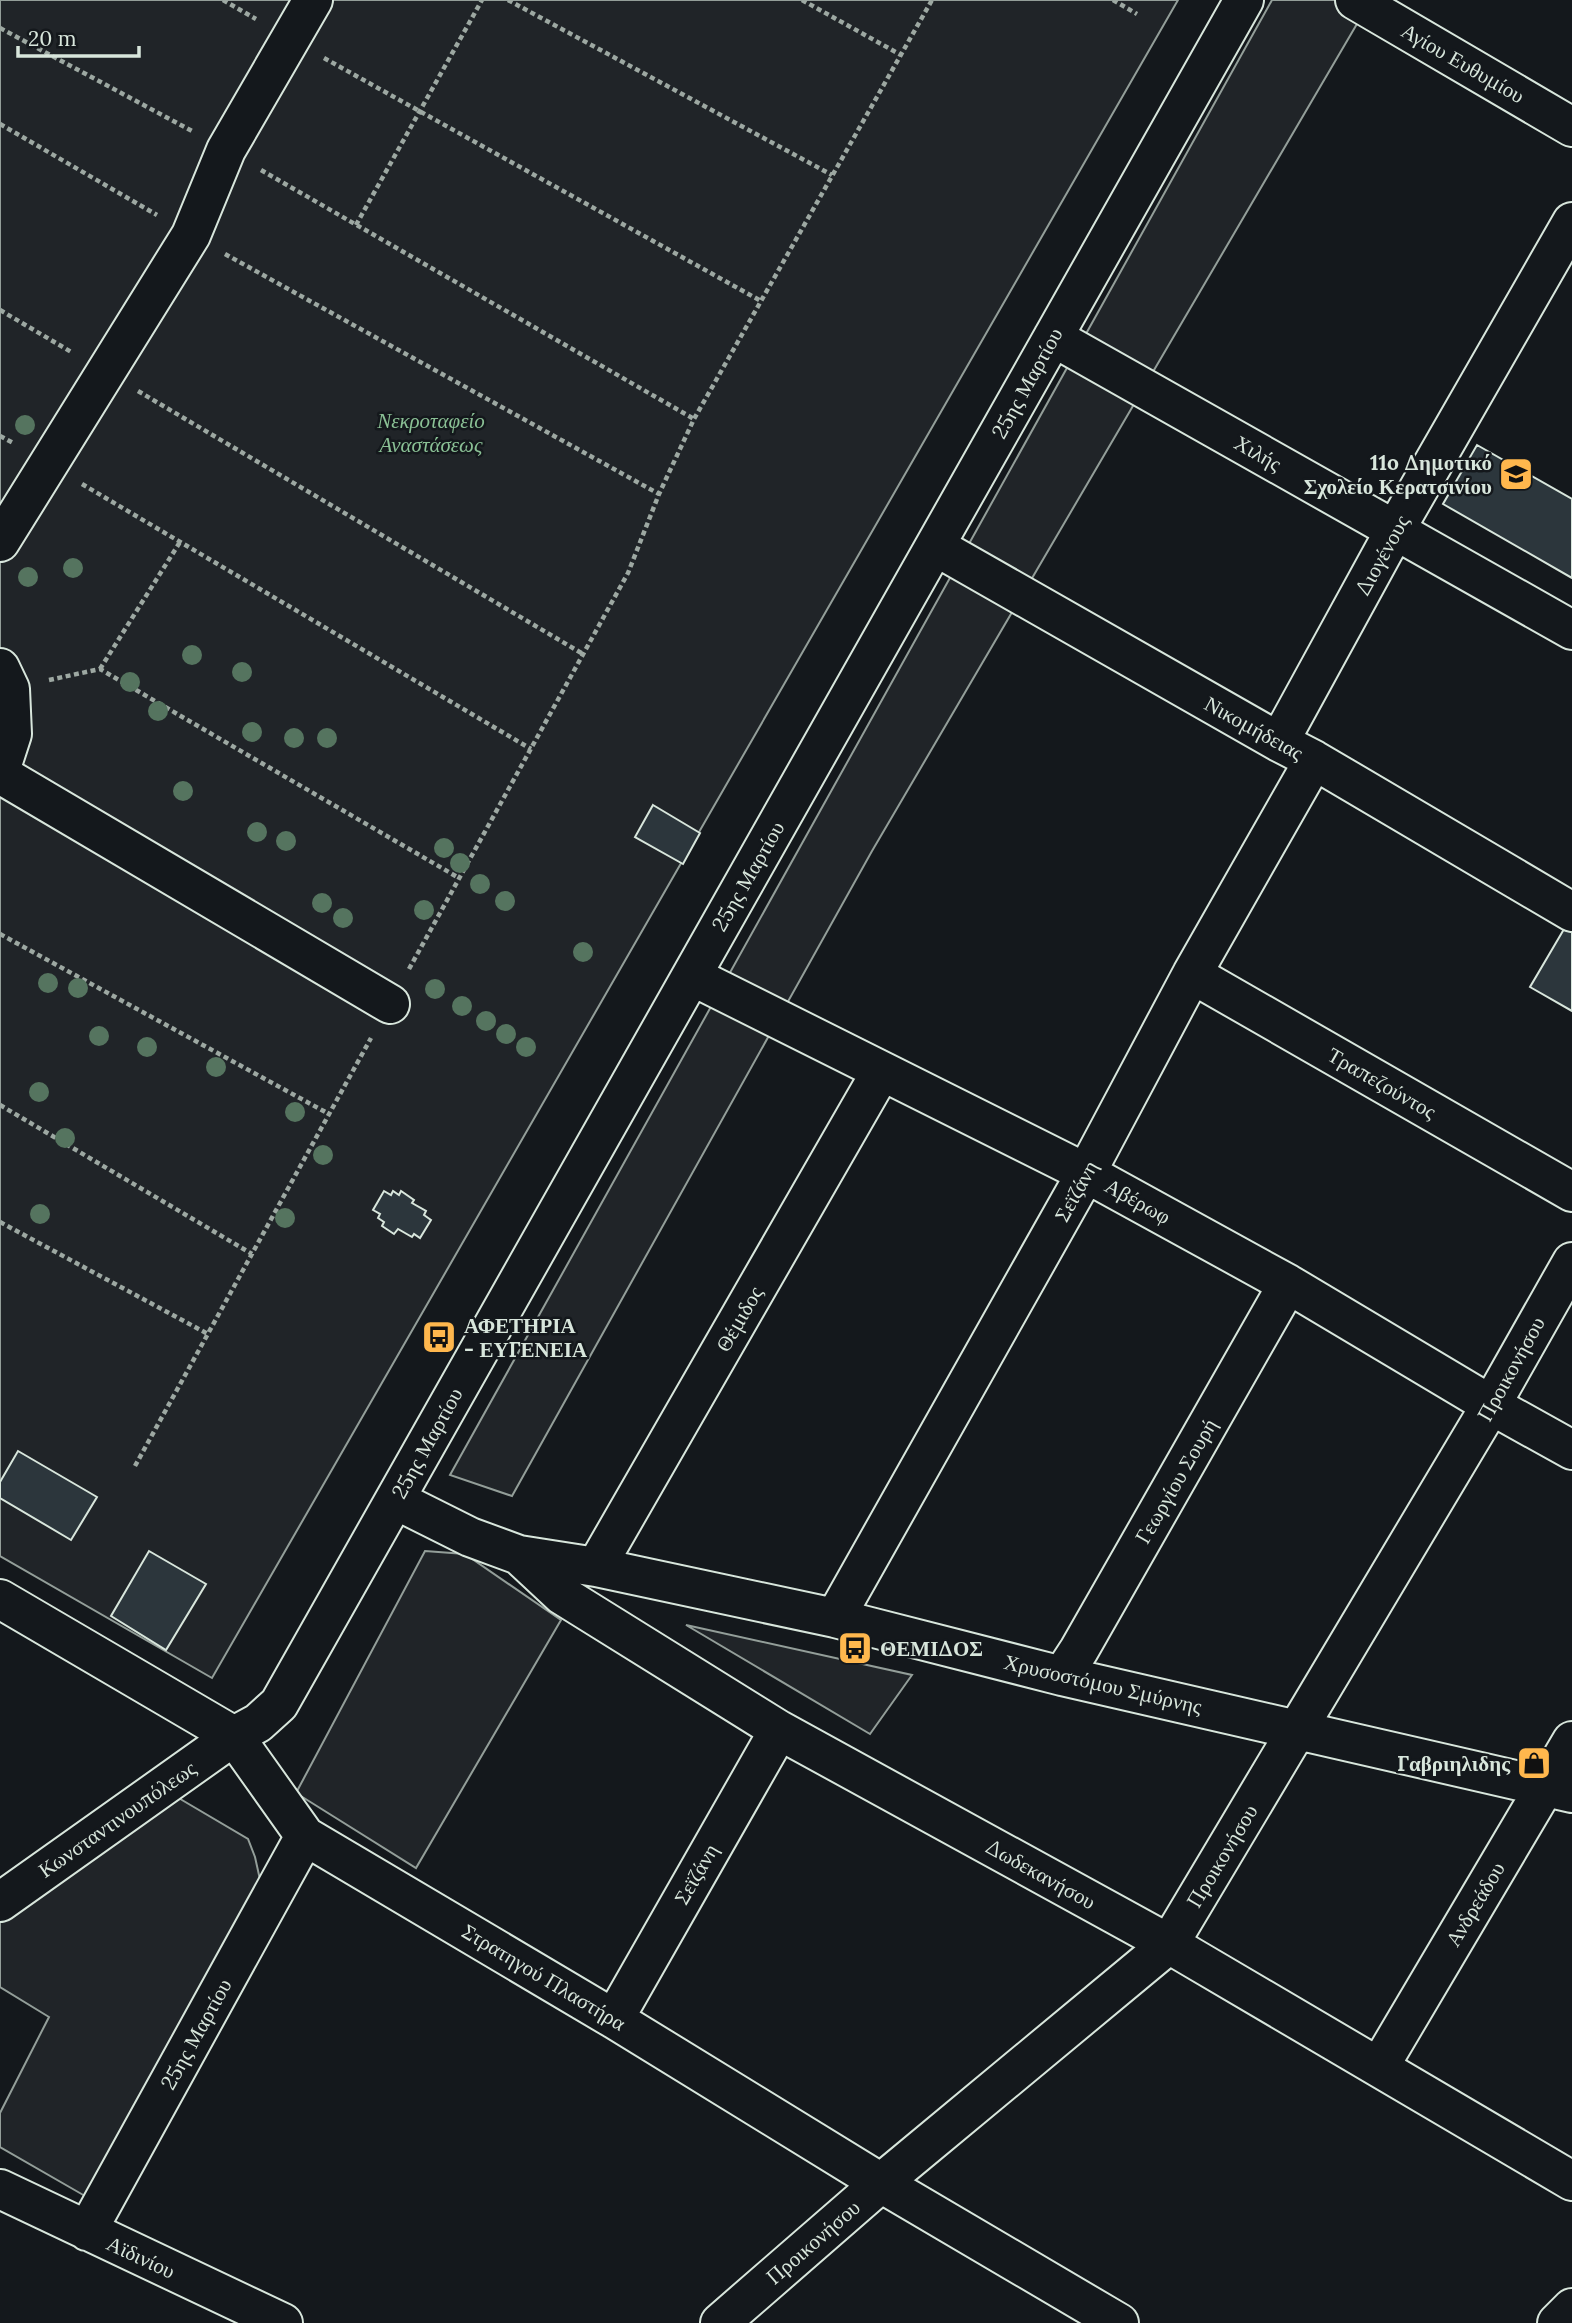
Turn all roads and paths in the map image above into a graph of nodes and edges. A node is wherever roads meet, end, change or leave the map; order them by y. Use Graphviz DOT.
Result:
graph roads {
  1 [pos="223,0"];
  2 [pos="313,0"];
  3 [pos="482,0"];
  4 [pos="508,0"];
  5 [pos="802,0"];
  6 [pos="932,0"];
  7 [pos="1112,0"];
  8 [pos="1244,0"];
  9 [pos="1355,0"];
  10 [pos="1137,14"];
  11 [pos="0,28"];
  12 [pos="290,39"];
  13 [pos="901,55"];
  14 [pos="421,112"];
  15 [pos="0,124"];
  16 [pos="1572,127"];
  17 [pos="226,150"];
  18 [pos="832,175"];
  19 [pos="1572,222"];
  20 [pos="356,225"];
  21 [pos="191,234"];
  22 [pos="761,301"];
  23 [pos="0,310"];
  24 [pos="1053,337"];
  25 [pos="105,372"];
  26 [pos="694,418"];
  27 [pos="0,436"];
  28 [pos="47,463"];
  29 [pos="659,494"];
  30 [pos="1395,530"];
  31 [pos="0,542"];
  32 [pos="180,542"];
  33 [pos="935,546"];
  34 [pos="1572,631"];
  35 [pos="583,654"];
  36 [pos="100,669"];
  37 [pos="5,678"];
  38 [pos="1279,743"];
  39 [pos="531,748"];
  40 [pos="1314,760"];
  41 [pos="0,772"];
  42 [pos="459,878"];
  43 [pos="1572,912"];
  44 [pos="0,934"];
  45 [pos="1192,974"];
  46 [pos="692,976"];
  47 [pos="390,1004"];
  48 [pos="881,1072"];
  49 [pos="0,1105"];
  50 [pos="329,1114"];
  51 [pos="1086,1173"];
  52 [pos="1572,1192"];
  53 [pos="0,1222"];
  54 [pos="252,1254"];
  55 [pos="1572,1262"];
  56 [pos="1288,1284"];
  57 [pos="208,1334"];
  58 [pos="1491,1405"];
  59 [pos="1572,1450"];
  60 [pos="135,1466"];
  61 [pos="396,1500"];
  62 [pos="519,1555"];
  63 [pos="596,1567"];
  64 [pos="0,1599"];
  65 [pos="835,1618"];
  66 [pos="1062,1676"];
  67 [pos="779,1730"];
  68 [pos="1298,1730"];
  69 [pos="234,1735"];
  70 [pos="1572,1741"];
  71 [pos="1558,1790"];
  72 [pos="305,1836"];
  73 [pos="0,1902"];
  74 [pos="1169,1944"];
  75 [pos="614,2019"];
  76 [pos="1379,2067"];
  77 [pos="1572,2181"];
  78 [pos="881,2183"];
  79 [pos="0,2189"];
  80 [pos="87,2231"];
  81 [pos="1572,2308"];
  82 [pos="283,2323"];
  83 [pos="720,2323"];
  84 [pos="1119,2323"];
  85 [pos="1557,2323"];
  1 -- 12 [label="path"];
  2 -- 12 [label="street"];
  3 -- 14 [label="path"];
  4 -- 18 [label="path"];
  5 -- 13 [label="path"];
  6 -- 13 [label="path"];
  7 -- 10 [label="path"];
  8 -- 24 [label="street, 25ης Μαρτίου"];
  9 -- 16 [label="street, Αγίου Ευθυμίου"];
  11 -- 17 [label="path"];
  12 -- 14 [label="path"];
  12 -- 17 [label="street"];
  13 -- 18 [label="path"];
  14 -- 20 [label="path"];
  14 -- 22 [label="path"];
  15 -- 21 [label="path"];
  17 -- 20 [label="path"];
  17 -- 21 [label="street"];
  18 -- 22 [label="path"];
  19 -- 30 [label="street, Διογένους"];
  20 -- 26 [label="path"];
  21 -- 25 [label="street"];
  21 -- 29 [label="path"];
  22 -- 26 [label="path"];
  23 -- 25 [label="path"];
  24 -- 30 [label="street, Χιλής"];
  24 -- 33 [label="street, 25ης Μαρτίου"];
  25 -- 28 [label="street"];
  25 -- 35 [label="path"];
  26 -- 29 [label="path"];
  27 -- 28 [label="path"];
  28 -- 31 [label="street"];
  28 -- 32 [label="path"];
  29 -- 35 [label="path"];
  30 -- 34 [label="street, Χιλής"];
  30 -- 38 [label="street, Διογένους"];
  32 -- 36 [label="path"];
  32 -- 39 [label="path"];
  33 -- 38 [label="street, Νικομήδειας"];
  33 -- 46 [label="street, 25ης Μαρτίου"];
  35 -- 39 [label="path"];
  36 -- 37 [label="path"];
  36 -- 42 [label="path"];
  37 -- 41 [label="street"];
  38 -- 40 [label="street, Νικομήδειας"];
  39 -- 42 [label="path"];
  40 -- 43 [label="street, Νικομήδειας"];
  40 -- 45 [label="street, Σεϊζάνη"];
  41 -- 47 [label="street"];
  42 -- 47 [label="path"];
  44 -- 50 [label="path"];
  45 -- 51 [label="street, Σεϊζάνη"];
  45 -- 52 [label="street, Τραπεζούντος"];
  46 -- 48 [label="street, Αβέρωφ"];
  46 -- 61 [label="street, 25ης Μαρτίου"];
  47 -- 50 [label="path"];
  48 -- 51 [label="street, Αβέρωφ"];
  48 -- 63 [label="street, Θέμιδος"];
  49 -- 54 [label="path"];
  50 -- 54 [label="path"];
  51 -- 56 [label="street, Αβέρωφ"];
  51 -- 65 [label="street, Σεϊζάνη"];
  53 -- 57 [label="path"];
  54 -- 57 [label="path"];
  55 -- 58 [label="street, Προικονήσου"];
  56 -- 58 [label="street, Αβέρωφ"];
  56 -- 66 [label="street, Γεωργίου Σουρή"];
  57 -- 60 [label="path"];
  58 -- 59 [label="street, Αβέρωφ"];
  58 -- 68 [label="street, Προικονήσου"];
  61 -- 62 [label="street, Χρυσοστόμου Σμύρνης"];
  61 -- 69 [label="street, 25ης Μαρτίου"];
  62 -- 63 [label="street, Χρυσοστόμου Σμύρνης"];
  62 -- 67 [label="street, Δωδεκανήσου"];
  63 -- 65 [label="street, Χρυσοστόμου Σμύρνης"];
  64 -- 69 [label="street, Στρατηγού Πλαστήρα"];
  65 -- 66 [label="street, Χρυσοστόμου Σμύρνης"];
  66 -- 68 [label="street, Χρυσοστόμου Σμύρνης"];
  67 -- 74 [label="street, Δωδεκανήσου"];
  67 -- 75 [label="street, Σεϊζάνη"];
  68 -- 71 [label="street, Χρυσοστόμου Σμύρνης"];
  68 -- 74 [label="street, Προικονήσου"];
  69 -- 72 [label="street, Στρατηγού Πλαστήρα"];
  69 -- 73 [label="street, Κωνσταντινουπόλεως"];
  70 -- 71 [label="street, Ανδρεάδου"];
  71 -- 76 [label="street, Ανδρεάδου"];
  72 -- 75 [label="street, Στρατηγού Πλαστήρα"];
  72 -- 80 [label="street, 25ης Μαρτίου"];
  74 -- 76 [label="street, Δωδεκανήσου"];
  74 -- 78 [label="street, Προικονήσου"];
  75 -- 78 [label="street, Στρατηγού Πλαστήρα"];
  76 -- 77 [label="street, Δωδεκανήσου"];
  78 -- 83 [label="street, Προικονήσου"];
  78 -- 84 [label="street, Στρατηγού Πλαστήρα"];
  79 -- 80 [label="street, Αϊδινίου"];
  80 -- 82 [label="street, Αϊδινίου"];
  81 -- 85 [label="street"];
}
